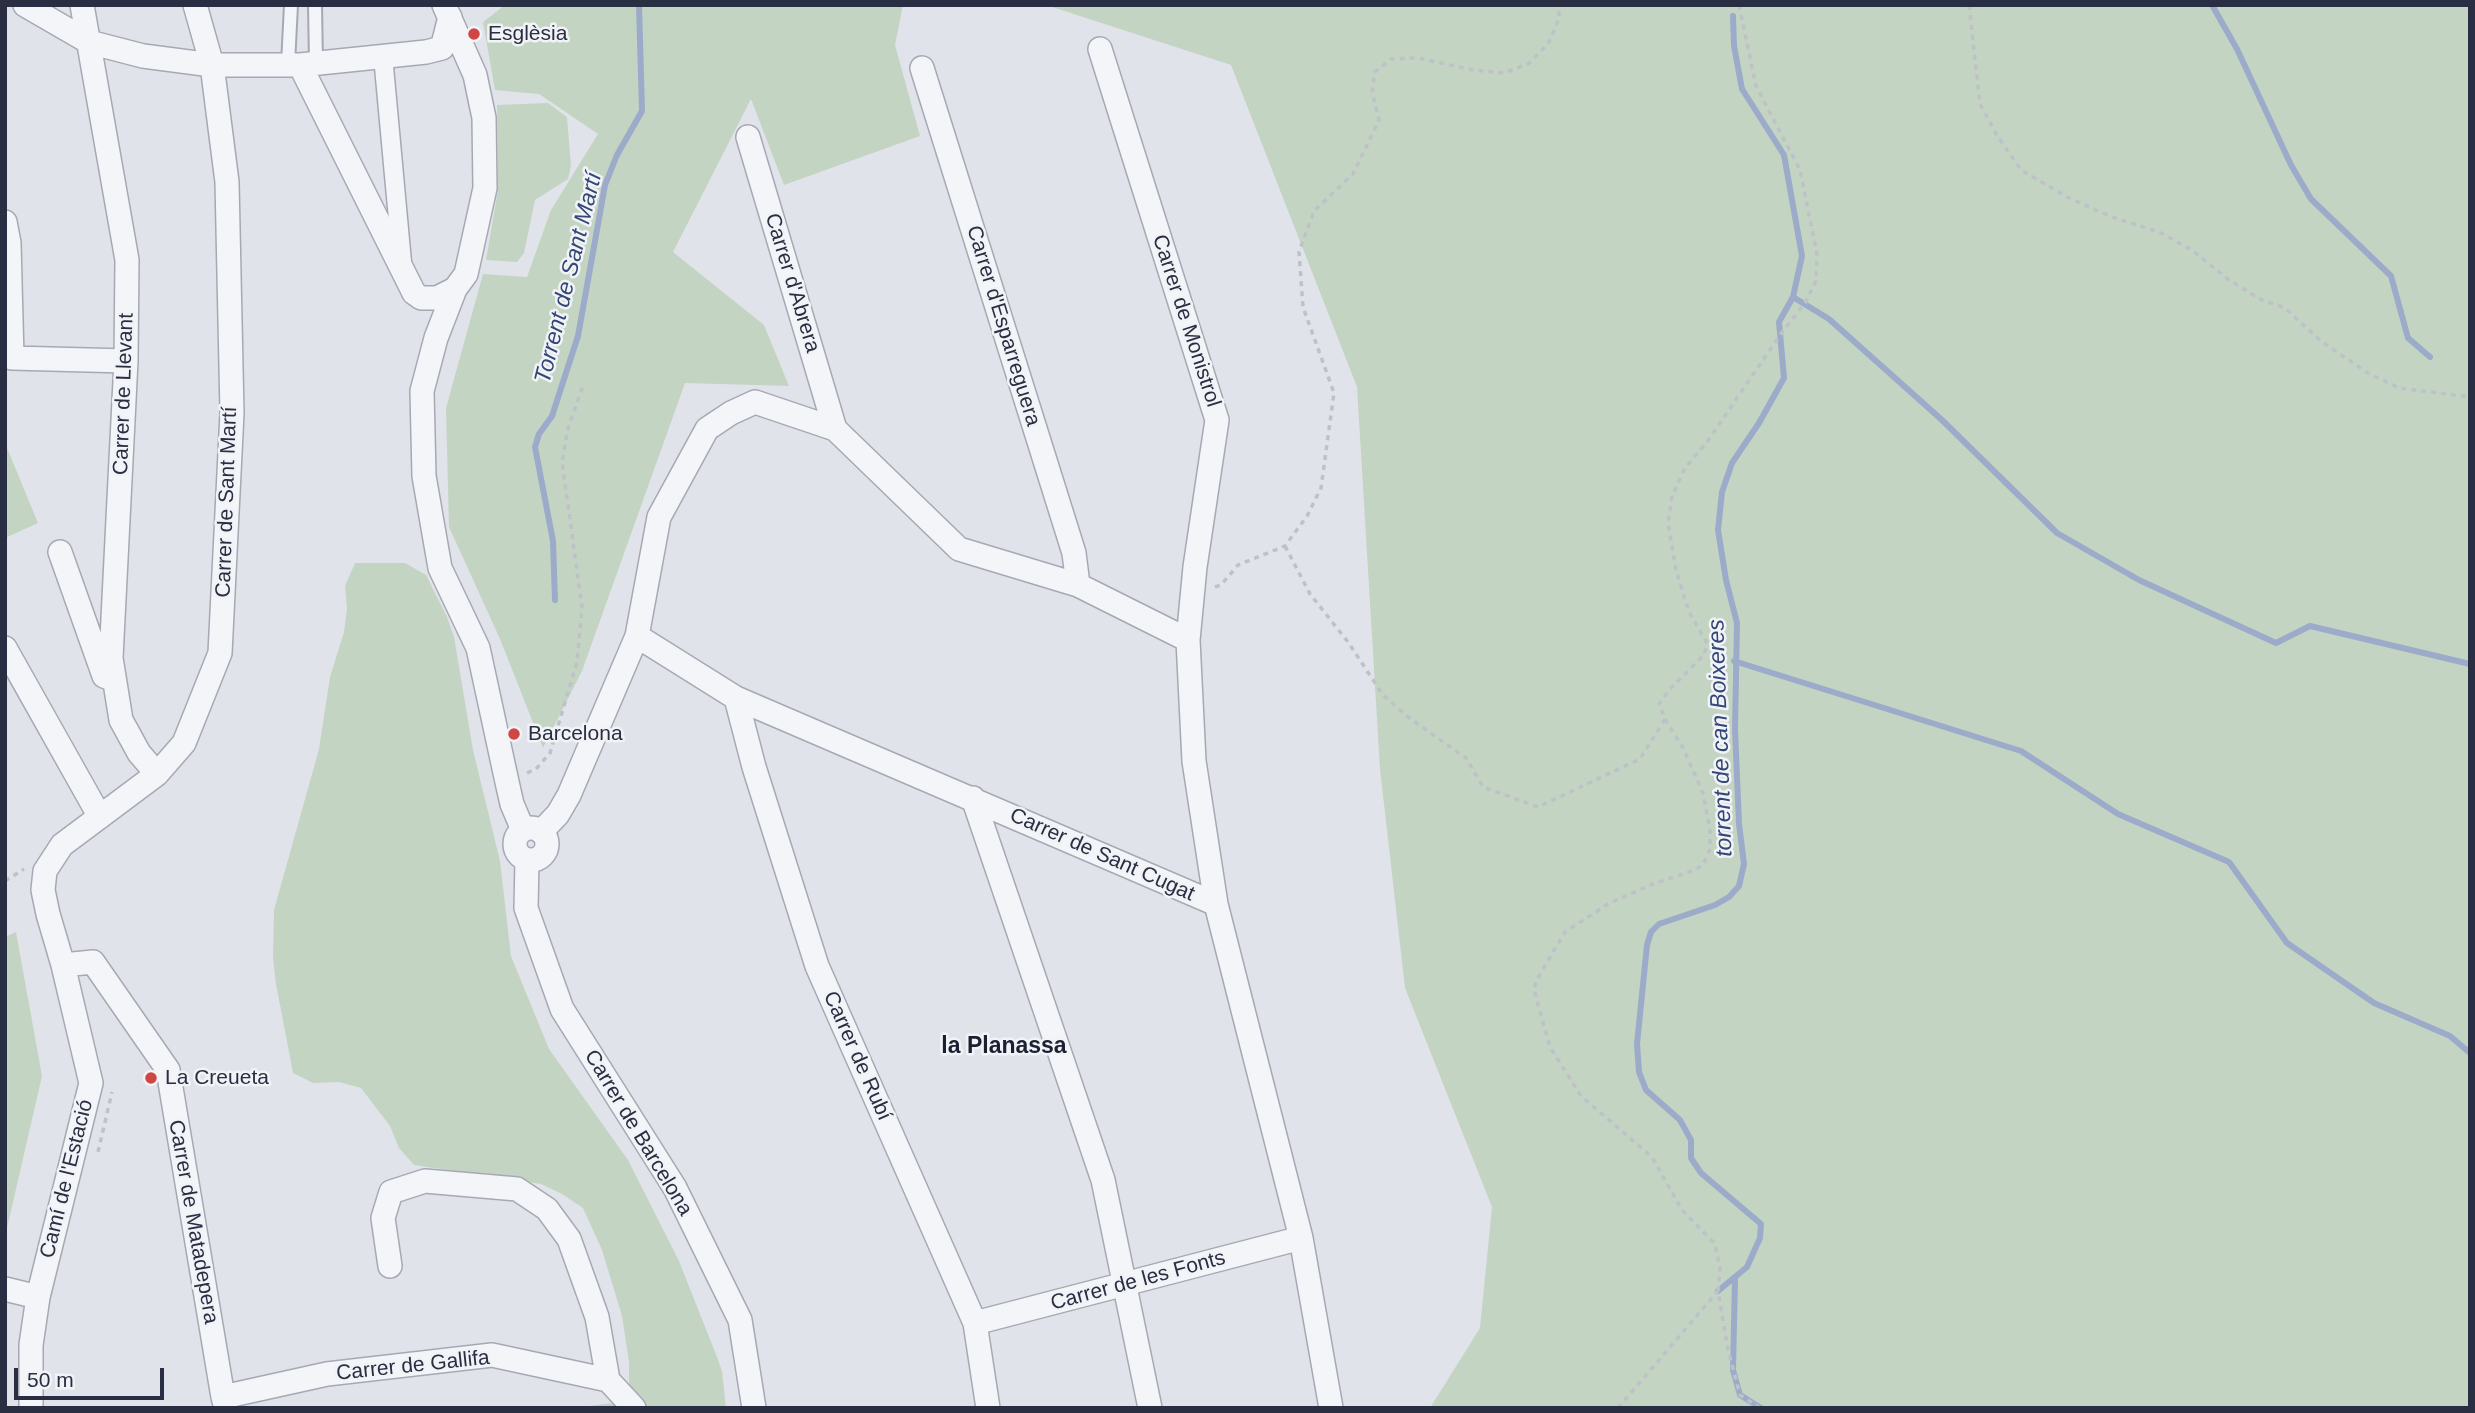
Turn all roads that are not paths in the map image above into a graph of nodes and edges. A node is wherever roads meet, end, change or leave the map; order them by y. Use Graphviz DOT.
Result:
graph roads {
  1 [pos="43,5"];
  2 [pos="82,5"];
  3 [pos="195,5"];
  4 [pos="291,5"];
  5 [pos="315,5"];
  6 [pos="26,6"];
  7 [pos="447,11"];
  8 [pos="89,42"];
  9 [pos="442,48"];
  10 [pos="1100,49"];
  11 [pos="466,51"];
  12 [pos="383,56"];
  13 [pos="302,64"];
  14 [pos="212,65"];
  15 [pos="922,68"];
  16 [pos="748,137"];
  17 [pos="5,222"];
  18 [pos="404,275"];
  19 [pos="455,289"];
  20 [pos="421,298"];
  21 [pos="436,338"];
  22 [pos="126,361"];
  23 [pos="835,429"];
  24 [pos="60,552"];
  25 [pos="1078,585"];
  26 [pos="637,636"];
  27 [pos="1188,640"];
  28 [pos="5,648"];
  29 [pos="115,680"];
  30 [pos="736,698"];
  31 [pos="157,774"];
  32 [pos="973,798"];
  33 [pos="100,817"];
  34 [pos="532,831"];
  35 [pos="45,871"];
  36 [pos="1216,905"];
  37 [pos="63,965"];
  38 [pos="1301,1238"];
  39 [pos="390,1266"];
  40 [pos="1123,1285"];
  41 [pos="5,1289"];
  42 [pos="38,1297"];
  43 [pos="975,1323"];
  44 [pos="608,1380"];
  45 [pos="224,1402"];
  46 [pos="31,1408"];
  47 [pos="634,1408"];
  48 [pos="754,1408"];
  49 [pos="988,1408"];
  50 [pos="1150,1408"];
  51 [pos="1331,1408"];
  1 -- 6 [label="street"];
  2 -- 8 [label="street, Carrer de Llevant"];
  3 -- 14 [label="street, Carrer de Sant Martí"];
  4 -- 13 [label="lane"];
  5 -- 13 [label="lane"];
  6 -- 8 [label="street"];
  7 -- 9 [label="street"];
  7 -- 11 [label="street"];
  8 -- 14 [label="street"];
  8 -- 22 [label="street, Carrer de Llevant"];
  9 -- 11 [label="street"];
  9 -- 12 [label="street"];
  10 -- 27 [label="street, Carrer de Monistrol"];
  11 -- 19 [label="street"];
  12 -- 13 [label="street"];
  12 -- 18 [label="street"];
  13 -- 14 [label="street"];
  13 -- 18 [label="street"];
  14 -- 31 [label="street, Carrer de Sant Martí"];
  15 -- 25 [label="street, Carrer d'Esparreguera"];
  16 -- 23 [label="street, Carrer d'Abrera"];
  17 -- 22 [label="street"];
  18 -- 20 [label="street"];
  19 -- 20 [label="street"];
  19 -- 21 [label="street"];
  20 -- 21 [label="street"];
  21 -- 34 [label="street"];
  22 -- 29 [label="street, Carrer de Llevant"];
  23 -- 25 [label="street"];
  23 -- 26 [label="street"];
  24 -- 29 [label="street"];
  25 -- 27 [label="street"];
  26 -- 30 [label="street, Carrer de Sant Cugat"];
  26 -- 34 [label="street"];
  27 -- 36 [label="street, Carrer de Monistrol"];
  28 -- 33 [label="street"];
  29 -- 31 [label="street, Carrer de Llevant"];
  30 -- 32 [label="street, Carrer de Sant Cugat"];
  30 -- 43 [label="street, Carrer de Rubí"];
  31 -- 33 [label="street, Carrer de Sant Martí"];
  32 -- 36 [label="street, Carrer de Sant Cugat"];
  32 -- 40 [label="street"];
  33 -- 35 [label="street, Carrer de Sant Martí"];
  34 -- 48 [label="street, Carrer de Barcelona"];
  35 -- 37 [label="street, Camí de l'Estació"];
  36 -- 38 [label="street, Carrer de Sant Cugat"];
  37 -- 42 [label="street, Camí de l'Estació"];
  37 -- 45 [label="street, Carrer de Matadepera"];
  38 -- 40 [label="street, Carrer de les Fonts"];
  38 -- 51 [label="street, Carrer de Sant Cugat"];
  39 -- 44 [label="street"];
  40 -- 43 [label="street, Carrer de les Fonts"];
  40 -- 50 [label="street"];
  41 -- 42 [label="street"];
  42 -- 46 [label="street, Camí de l'Estació"];
  43 -- 49 [label="street, Carrer de Rubí"];
  44 -- 45 [label="street, Carrer de Gallifa"];
  44 -- 47 [label="street"];
}
